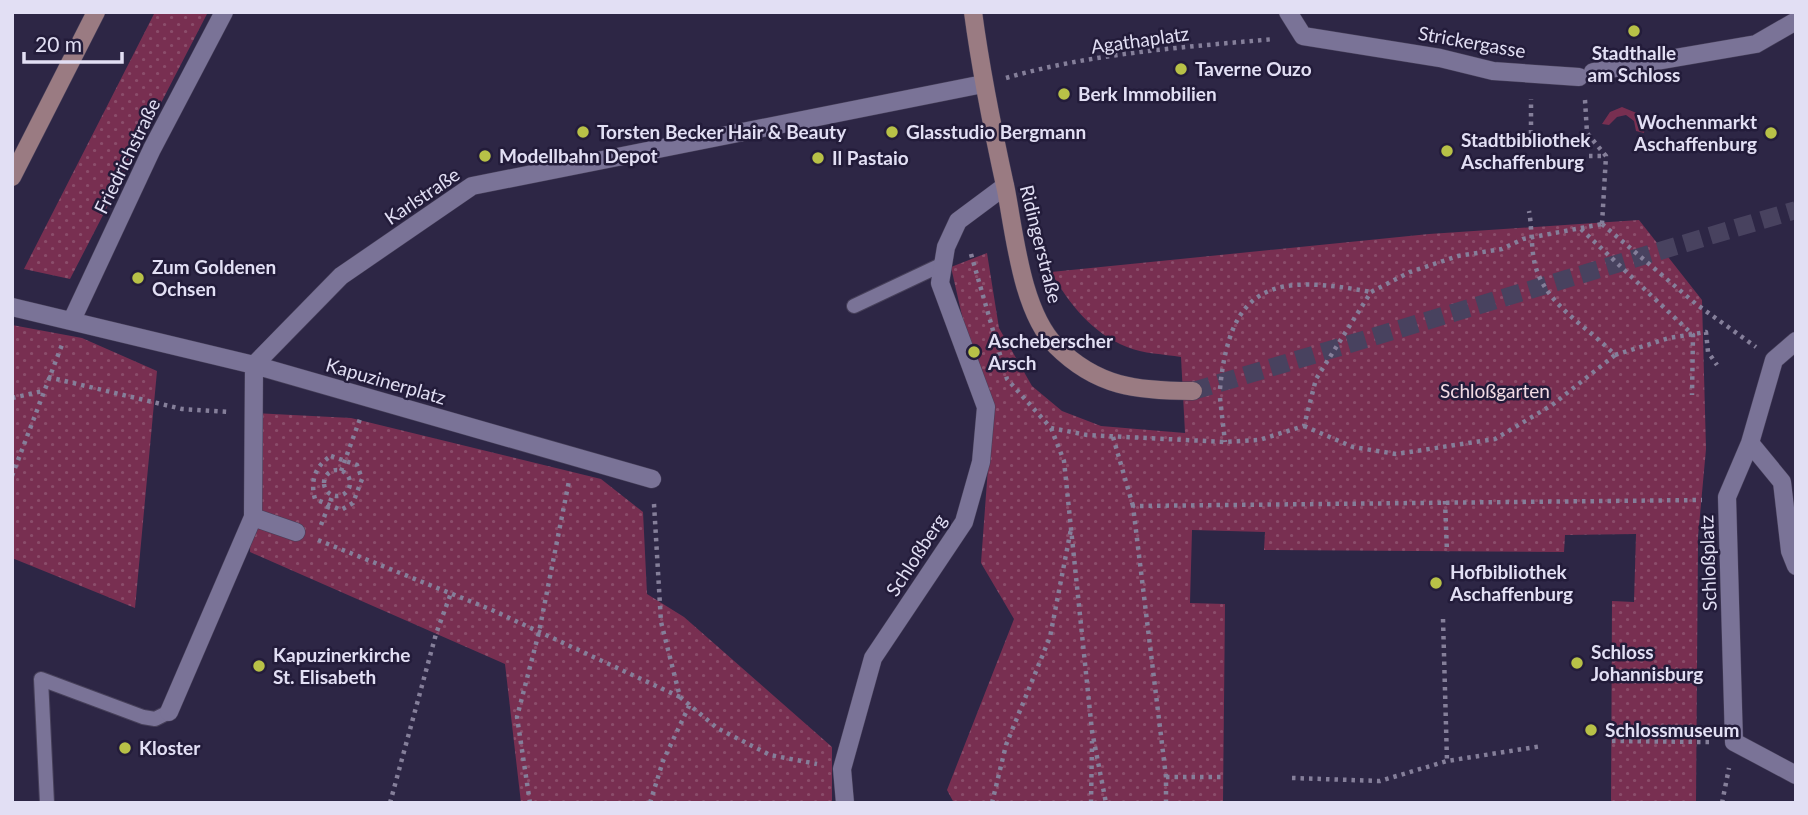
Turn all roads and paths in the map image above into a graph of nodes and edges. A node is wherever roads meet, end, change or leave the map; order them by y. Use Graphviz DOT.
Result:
graph roads {
  1 [pos="96,12"];
  2 [pos="224,12"];
  3 [pos="973,12"];
  4 [pos="1287,12"];
  5 [pos="1796,20"];
  6 [pos="1303,36"];
  7 [pos="1532,74"];
  8 [pos="1586,75"];
  9 [pos="983,84"];
  10 [pos="1531,142"];
  11 [pos="1589,156"];
  12 [pos="1606,156"];
  13 [pos="12,177"];
  14 [pos="1005,186"];
  15 [pos="1529,211"];
  16 [pos="1602,225"];
  17 [pos="1581,229"];
  18 [pos="1534,236"];
  19 [pos="943,264"];
  20 [pos="1371,292"];
  21 [pos="854,306"];
  22 [pos="12,307"];
  23 [pos="72,320"];
  24 [pos="1693,335"];
  25 [pos="1796,341"];
  26 [pos="1615,355"];
  27 [pos="1774,360"];
  28 [pos="254,365"];
  29 [pos="1717,365"];
  30 [pos="48,377"];
  31 [pos="43,391"];
  32 [pos="1193,391"];
  33 [pos="1692,395"];
  34 [pos="12,398"];
  35 [pos="368,399"];
  36 [pos="254,413"];
  37 [pos="1304,426"];
  38 [pos="1051,428"];
  39 [pos="1113,437"];
  40 [pos="1185,441"];
  41 [pos="1225,442"];
  42 [pos="1750,443"];
  43 [pos="574,456"];
  44 [pos="345,461"];
  45 [pos="341,471"];
  46 [pos="316,474"];
  47 [pos="12,476"];
  48 [pos="326,478"];
  49 [pos="652,479"];
  50 [pos="347,486"];
  51 [pos="358,490"];
  52 [pos="333,494"];
  53 [pos="1727,497"];
  54 [pos="1445,501"];
  55 [pos="329,505"];
  56 [pos="1133,506"];
  57 [pos="253,517"];
  58 [pos="1072,522"];
  59 [pos="296,532"];
  60 [pos="316,539"];
  61 [pos="1447,552"];
  62 [pos="1796,566"];
  63 [pos="452,593"];
  64 [pos="1443,619"];
  65 [pos="539,632"];
  66 [pos="680,697"];
  67 [pos="690,704"];
  68 [pos="169,712"];
  69 [pos="1092,731"];
  70 [pos="1612,741"];
  71 [pos="1696,742"];
  72 [pos="1734,742"];
  73 [pos="1542,746"];
  74 [pos="1447,761"];
  75 [pos="842,769"];
  76 [pos="1796,775"];
  77 [pos="1166,777"];
  78 [pos="1223,777"];
  79 [pos="1292,778"];
  80 [pos="47,803"];
  81 [pos="390,803"];
  82 [pos="530,803"];
  83 [pos="650,803"];
  84 [pos="845,803"];
  85 [pos="992,803"];
  86 [pos="1091,803"];
  87 [pos="1106,803"];
  88 [pos="1166,803"];
  89 [pos="1722,803"];
  1 -- 13 [label="main road"];
  2 -- 23 [label="street, Friedrichstraße"];
  3 -- 9 [label="main road, Ridingerstraße"];
  4 -- 6 [label="street"];
  5 -- 8 [label="street, Strickergasse"];
  6 -- 7 [label="street, Strickergasse"];
  6 -- 9 [label="path, Agathaplatz"];
  7 -- 8 [label="street, Strickergasse"];
  7 -- 10 [label="path"];
  8 -- 12 [label="path"];
  9 -- 14 [label="main road, Ridingerstraße"];
  9 -- 28 [label="street, Karlstraße"];
  11 -- 12 [label="path"];
  12 -- 16 [label="path"];
  14 -- 19 [label="street, Schloßberg"];
  14 -- 32 [label="main road, Ridingerstraße"];
  15 -- 18 [label="path"];
  16 -- 17 [label="path"];
  16 -- 27 [label="path"];
  17 -- 18 [label="path"];
  17 -- 24 [label="path"];
  18 -- 20 [label="path"];
  18 -- 26 [label="path"];
  19 -- 21 [label="lane"];
  19 -- 75 [label="street, Schloßberg"];
  20 -- 37 [label="path"];
  20 -- 41 [label="path"];
  22 -- 23 [label="street"];
  23 -- 28 [label="street"];
  23 -- 30 [label="path"];
  24 -- 26 [label="path"];
  24 -- 29 [label="path"];
  24 -- 33 [label="path"];
  25 -- 27 [label="street"];
  26 -- 37 [label="path"];
  27 -- 42 [label="street, Schloßplatz"];
  28 -- 35 [label="street, Kapuzinerplatz"];
  28 -- 36 [label="street"];
  30 -- 31 [label="path"];
  30 -- 36 [label="path"];
  31 -- 34 [label="path"];
  31 -- 47 [label="path"];
  35 -- 43 [label="street, Kapuzinerplatz"];
  35 -- 44 [label="path"];
  36 -- 57 [label="street"];
  37 -- 41 [label="path"];
  38 -- 58 [label="path"];
  39 -- 56 [label="path"];
  40 -- 41 [label="path"];
  42 -- 53 [label="street, Schloßplatz"];
  42 -- 62 [label="street"];
  43 -- 49 [label="street, Kapuzinerplatz"];
  43 -- 65 [label="path"];
  44 -- 45 [label="path"];
  44 -- 46 [label="path"];
  44 -- 51 [label="path"];
  45 -- 48 [label="path"];
  45 -- 50 [label="path"];
  46 -- 48 [label="path"];
  46 -- 55 [label="path"];
  48 -- 52 [label="path"];
  49 -- 66 [label="path"];
  50 -- 51 [label="path"];
  50 -- 52 [label="path"];
  51 -- 55 [label="path"];
  52 -- 55 [label="path"];
  53 -- 54 [label="path"];
  53 -- 72 [label="street, Schloßplatz"];
  54 -- 56 [label="path"];
  54 -- 61 [label="path"];
  55 -- 60 [label="path"];
  56 -- 77 [label="path"];
  57 -- 59 [label="street"];
  57 -- 68 [label="street"];
  58 -- 69 [label="path"];
  58 -- 85 [label="path"];
  59 -- 60 [label="path"];
  60 -- 63 [label="path"];
  63 -- 65 [label="path"];
  63 -- 81 [label="path"];
  64 -- 74 [label="path"];
  65 -- 66 [label="path"];
  65 -- 82 [label="path"];
  66 -- 67 [label="path"];
  67 -- 75 [label="path"];
  67 -- 83 [label="path"];
  68 -- 80 [label="lane"];
  69 -- 86 [label="path"];
  69 -- 87 [label="path"];
  70 -- 71 [label="path"];
  72 -- 76 [label="street"];
  72 -- 89 [label="path"];
  73 -- 74 [label="path"];
  74 -- 79 [label="path"];
  75 -- 84 [label="street, Schloßberg"];
  77 -- 78 [label="path"];
  77 -- 88 [label="path"];
}
